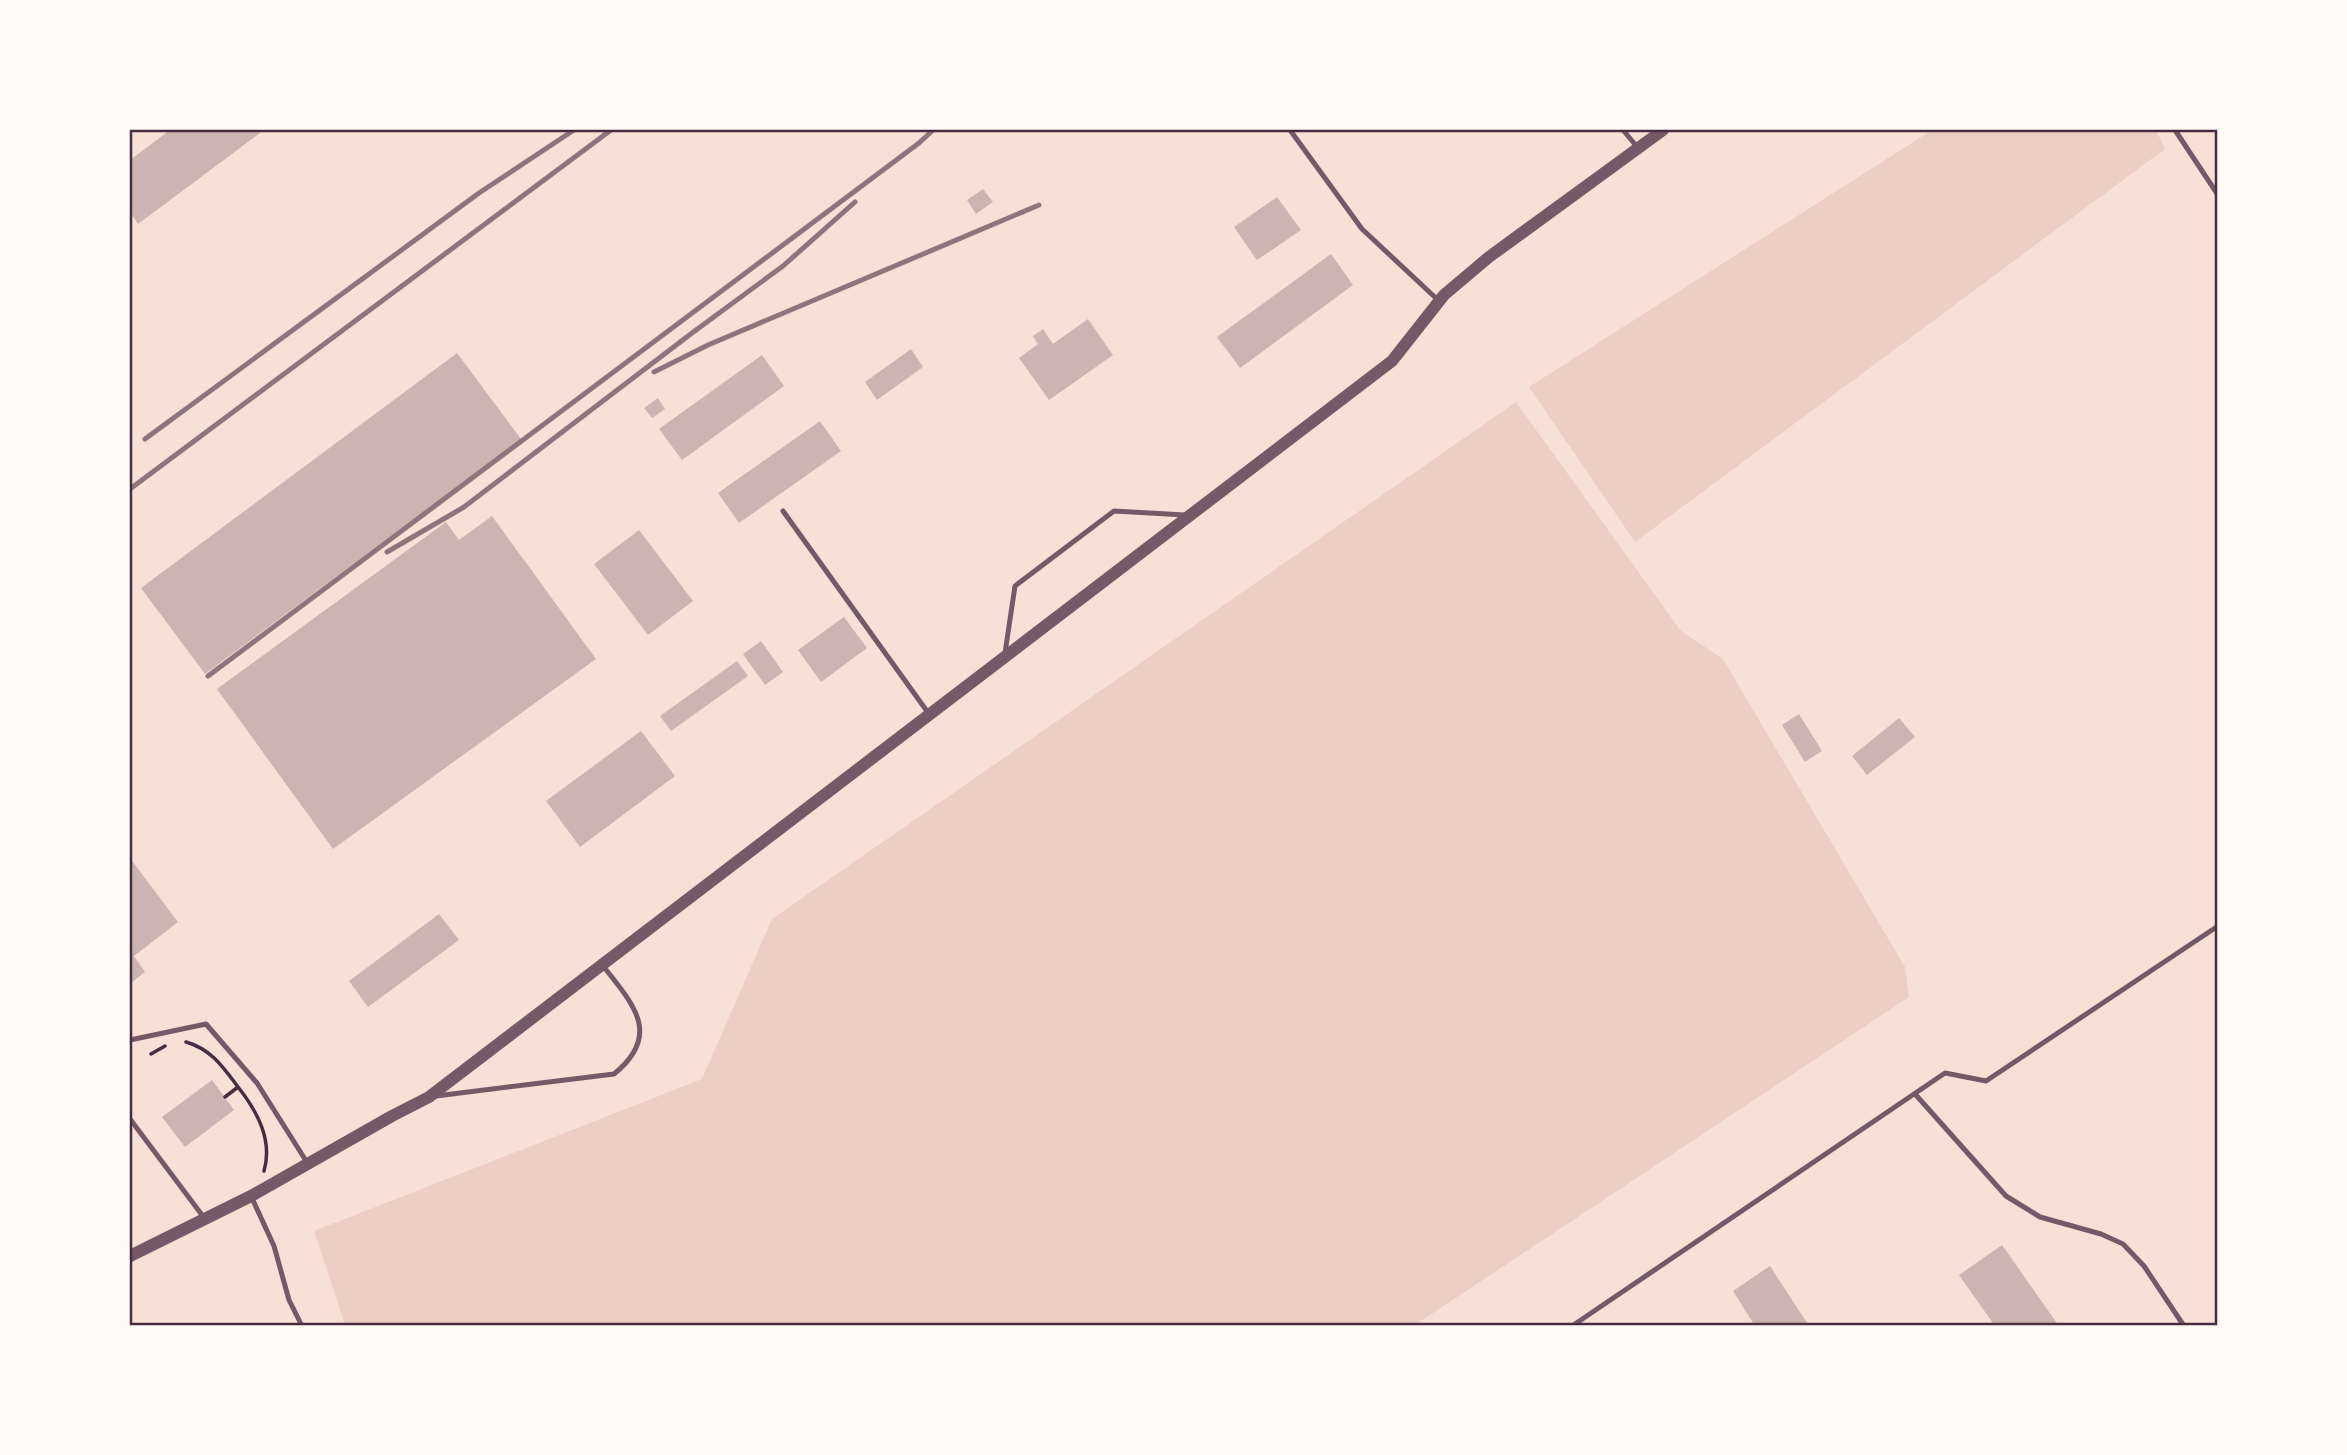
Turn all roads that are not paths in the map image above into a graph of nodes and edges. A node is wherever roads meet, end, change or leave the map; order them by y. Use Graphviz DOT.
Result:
graph roads {
  1 [pos="1290,130"];
  2 [pos="1623,130"];
  3 [pos="1663,130"];
  4 [pos="2175,130"];
  5 [pos="1638,148"];
  6 [pos="2217,194"];
  7 [pos="1439,301"];
  8 [pos="783,511"];
  9 [pos="1190,515"];
  10 [pos="1005,656"];
  11 [pos="929,714"];
  12 [pos="2217,926"];
  13 [pos="603,965"];
  14 [pos="130,1040"];
  15 [pos="1915,1094"];
  16 [pos="429,1097"];
  17 [pos="130,1119"];
  18 [pos="308,1164"];
  19 [pos="254,1194"];
  20 [pos="205,1219"];
  21 [pos="130,1256"];
  22 [pos="302,1325"];
  23 [pos="1572,1325"];
  24 [pos="2184,1325"];
  1 -- 7 [label="lane"];
  2 -- 5 [label="lane"];
  3 -- 5 [label="street"];
  4 -- 6 [label="lane"];
  5 -- 7 [label="street"];
  7 -- 9 [label="street"];
  8 -- 11 [label="lane"];
  9 -- 10 [label="street"];
  9 -- 10 [label="lane"];
  10 -- 11 [label="street"];
  11 -- 13 [label="street"];
  12 -- 15 [label="lane"];
  13 -- 16 [label="street"];
  13 -- 16 [label="lane"];
  14 -- 18 [label="lane"];
  15 -- 23 [label="lane"];
  15 -- 24 [label="lane"];
  16 -- 18 [label="street"];
  17 -- 20 [label="lane"];
  18 -- 19 [label="street"];
  19 -- 20 [label="street"];
  19 -- 22 [label="lane"];
  20 -- 21 [label="street"];
}
